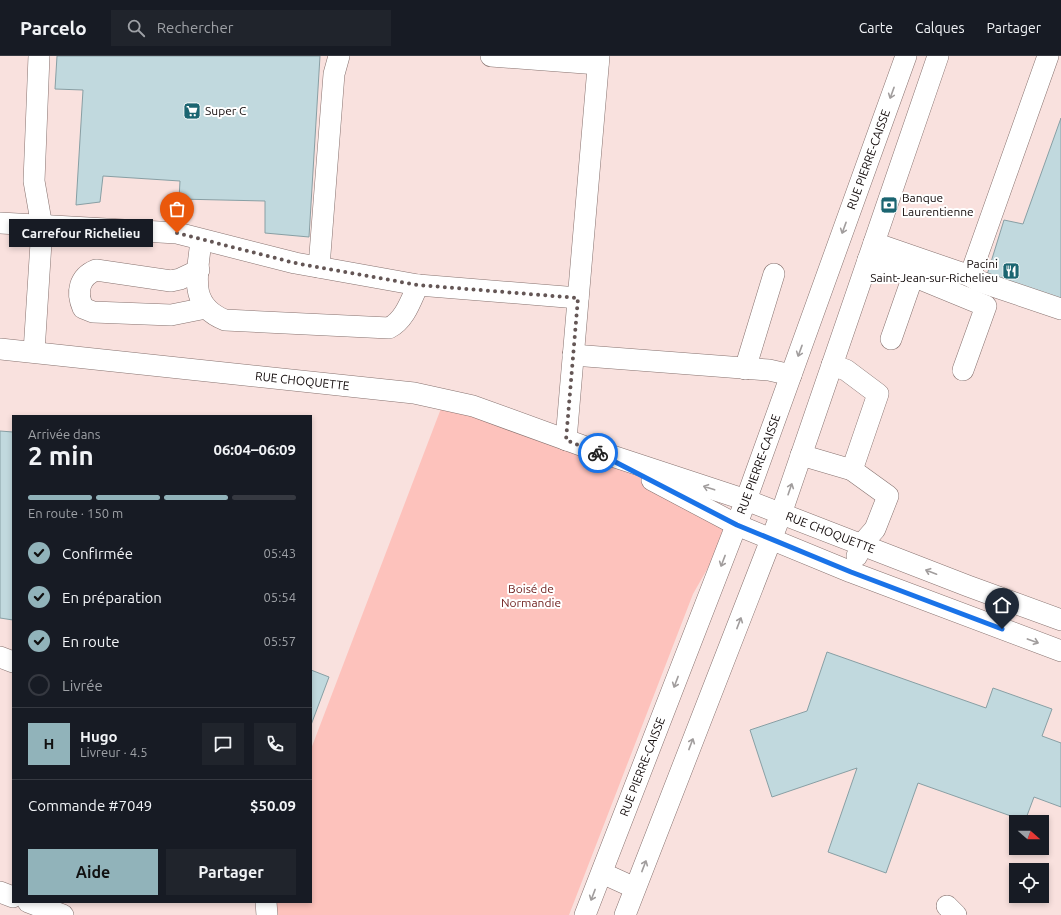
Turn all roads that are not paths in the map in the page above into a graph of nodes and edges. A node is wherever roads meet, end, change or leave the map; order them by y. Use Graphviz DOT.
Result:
graph roads {
  1 [pos="39,56"];
  2 [pos="339,56"];
  3 [pos="491,56"];
  4 [pos="906,56"];
  5 [pos="938,56"];
  6 [pos="1048,56"];
  7 [pos="598,60"];
  8 [pos="0,223"];
  9 [pos="42,227"];
  10 [pos="201,240"];
  11 [pos="871,251"];
  12 [pos="319,267"];
  13 [pos="198,270"];
  14 [pos="774,274"];
  15 [pos="913,276"];
  16 [pos="970,276"];
  17 [pos="418,285"];
  18 [pos="578,298"];
  19 [pos="206,308"];
  20 [pos="1061,309"];
  21 [pos="891,339"];
  22 [pos="0,348"];
  23 [pos="34,352"];
  24 [pos="573,355"];
  25 [pos="832,365"];
  26 [pos="745,369"];
  27 [pos="963,370"];
  28 [pos="791,375"];
  29 [pos="566,440"];
  30 [pos="596,452"];
  31 [pos="801,455"];
  32 [pos="852,470"];
  33 [pos="746,500"];
  34 [pos="781,514"];
  35 [pos="737,525"];
  36 [pos="772,538"];
  37 [pos="861,545"];
  38 [pos="851,572"];
  39 [pos="968,586"];
  40 [pos="957,613"];
  41 [pos="1061,620"];
  42 [pos="1061,651"];
  43 [pos="0,657"];
  44 [pos="12,662"];
  45 [pos="602,873"];
  46 [pos="636,888"];
  47 [pos="0,892"];
  48 [pos="12,897"];
  49 [pos="31,903"];
  50 [pos="266,903"];
  51 [pos="63,915"];
  52 [pos="267,915"];
  53 [pos="586,915"];
  54 [pos="625,915"];
  1 -- 9 [label="street"];
  2 -- 12 [label="street"];
  3 -- 7 [label="street"];
  4 -- 28 [label="street, RUE PIERRE-CAISSE, one-way"];
  5 -- 11 [label="street"];
  6 -- 16 [label="street"];
  7 -- 18 [label="street"];
  8 -- 9 [label="street"];
  9 -- 10 [label="street"];
  9 -- 23 [label="street"];
  10 -- 12 [label="street"];
  10 -- 13 [label="street"];
  11 -- 15 [label="street"];
  11 -- 16 [label="street"];
  11 -- 25 [label="street"];
  12 -- 17 [label="street"];
  13 -- 19 [label="street"];
  13 -- 19 [label="street"];
  14 -- 26 [label="street"];
  15 -- 21 [label="street"];
  15 -- 27 [label="street"];
  16 -- 20 [label="street"];
  17 -- 18 [label="street"];
  17 -- 19 [label="street"];
  18 -- 24 [label="street"];
  22 -- 23 [label="street, RUE CHOQUETTE"];
  23 -- 29 [label="street, RUE CHOQUETTE"];
  24 -- 26 [label="street"];
  24 -- 29 [label="street"];
  25 -- 31 [label="street"];
  25 -- 32 [label="street"];
  26 -- 28 [label="street"];
  28 -- 33 [label="street, RUE PIERRE-CAISSE"];
  29 -- 30 [label="street, RUE CHOQUETTE"];
  33 -- 30 [label="street, RUE CHOQUETTE, one-way"];
  30 -- 35 [label="street, RUE CHOQUETTE"];
  31 -- 32 [label="street"];
  34 -- 31 [label="street, one-way"];
  32 -- 37 [label="street"];
  33 -- 34 [label="street, RUE CHOQUETTE"];
  33 -- 35 [label="street, RUE PIERRE-CAISSE"];
  34 -- 36 [label="street"];
  34 -- 37 [label="street, RUE CHOQUETTE"];
  35 -- 36 [label="street, RUE CHOQUETTE"];
  35 -- 45 [label="street, RUE PIERRE-CAISSE, one-way"];
  36 -- 38 [label="street, RUE CHOQUETTE"];
  46 -- 36 [label="street, one-way"];
  37 -- 38 [label="street"];
  39 -- 37 [label="street, RUE CHOQUETTE, one-way"];
  38 -- 40 [label="street, RUE CHOQUETTE"];
  39 -- 40 [label="street"];
  39 -- 41 [label="street, RUE CHOQUETTE"];
  40 -- 42 [label="street, RUE CHOQUETTE, one-way"];
  43 -- 44 [label="street"];
  45 -- 46 [label="street"];
  45 -- 53 [label="street, RUE PIERRE-CAISSE, one-way"];
  46 -- 54 [label="street"];
  47 -- 48 [label="street"];
  49 -- 51 [label="street"];
  50 -- 52 [label="street"];
}
